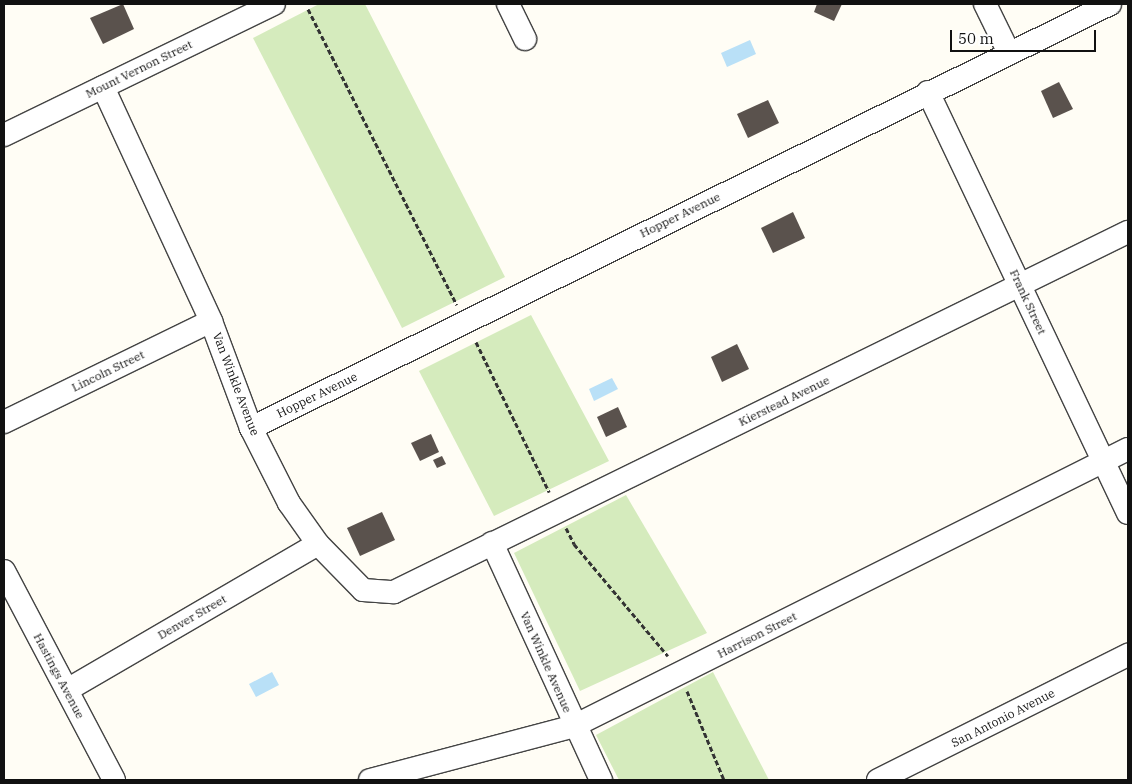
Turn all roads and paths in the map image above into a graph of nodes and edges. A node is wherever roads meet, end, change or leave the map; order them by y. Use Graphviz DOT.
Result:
graph roads {
  1 [pos="274,4"];
  2 [pos="508,4"];
  3 [pos="986,4"];
  4 [pos="1110,4"];
  5 [pos="308,9"];
  6 [pos="526,39"];
  7 [pos="1009,53"];
  8 [pos="103,87"];
  9 [pos="928,92"];
  10 [pos="4,135"];
  11 [pos="1128,232"];
  12 [pos="1020,285"];
  13 [pos="458,308"];
  14 [pos="211,321"];
  15 [pos="476,342"];
  16 [pos="4,422"];
  17 [pos="251,428"];
  18 [pos="1128,448"];
  19 [pos="1103,461"];
  20 [pos="549,492"];
  21 [pos="1128,513"];
  22 [pos="565,525"];
  23 [pos="492,543"];
  24 [pos="318,544"];
  25 [pos="439,570"];
  26 [pos="4,571"];
  27 [pos="1128,655"];
  28 [pos="670,658"];
  29 [pos="684,686"];
  30 [pos="67,690"];
  31 [pos="574,726"];
  32 [pos="114,780"];
  33 [pos="370,780"];
  34 [pos="602,780"];
  35 [pos="724,780"];
  36 [pos="878,780"];
  1 -- 8 [label="street, Mount Vernon Street"];
  2 -- 6 [label="street"];
  3 -- 7 [label="street"];
  4 -- 7 [label="street, Hopper Avenue"];
  5 -- 13 [label="path"];
  7 -- 9 [label="street, Hopper Avenue"];
  8 -- 10 [label="street, Mount Vernon Street"];
  8 -- 14 [label="street, Van Winkle Avenue"];
  9 -- 12 [label="street, Frank Street"];
  9 -- 17 [label="street, Hopper Avenue"];
  11 -- 12 [label="street, Kierstead Avenue"];
  12 -- 19 [label="street, Frank Street"];
  12 -- 23 [label="street, Kierstead Avenue"];
  14 -- 16 [label="street, Lincoln Street"];
  14 -- 17 [label="street, Van Winkle Avenue"];
  15 -- 20 [label="path"];
  17 -- 24 [label="street, Van Winkle Avenue"];
  18 -- 19 [label="street, Harrison Street"];
  19 -- 21 [label="street, Frank Street"];
  19 -- 31 [label="street, Harrison Street"];
  22 -- 28 [label="path"];
  23 -- 25 [label="street, Kierstead Avenue"];
  23 -- 31 [label="street, Van Winkle Avenue"];
  24 -- 25 [label="street, Van Winkle Avenue"];
  24 -- 30 [label="street, Denver Street"];
  26 -- 30 [label="street, Hastings Avenue"];
  27 -- 36 [label="street, San Antonio Avenue"];
  29 -- 35 [label="path"];
  30 -- 32 [label="street, Hastings Avenue"];
  31 -- 33 [label="street, Harrison Street"];
  31 -- 34 [label="street, Van Winkle Avenue"];
}
